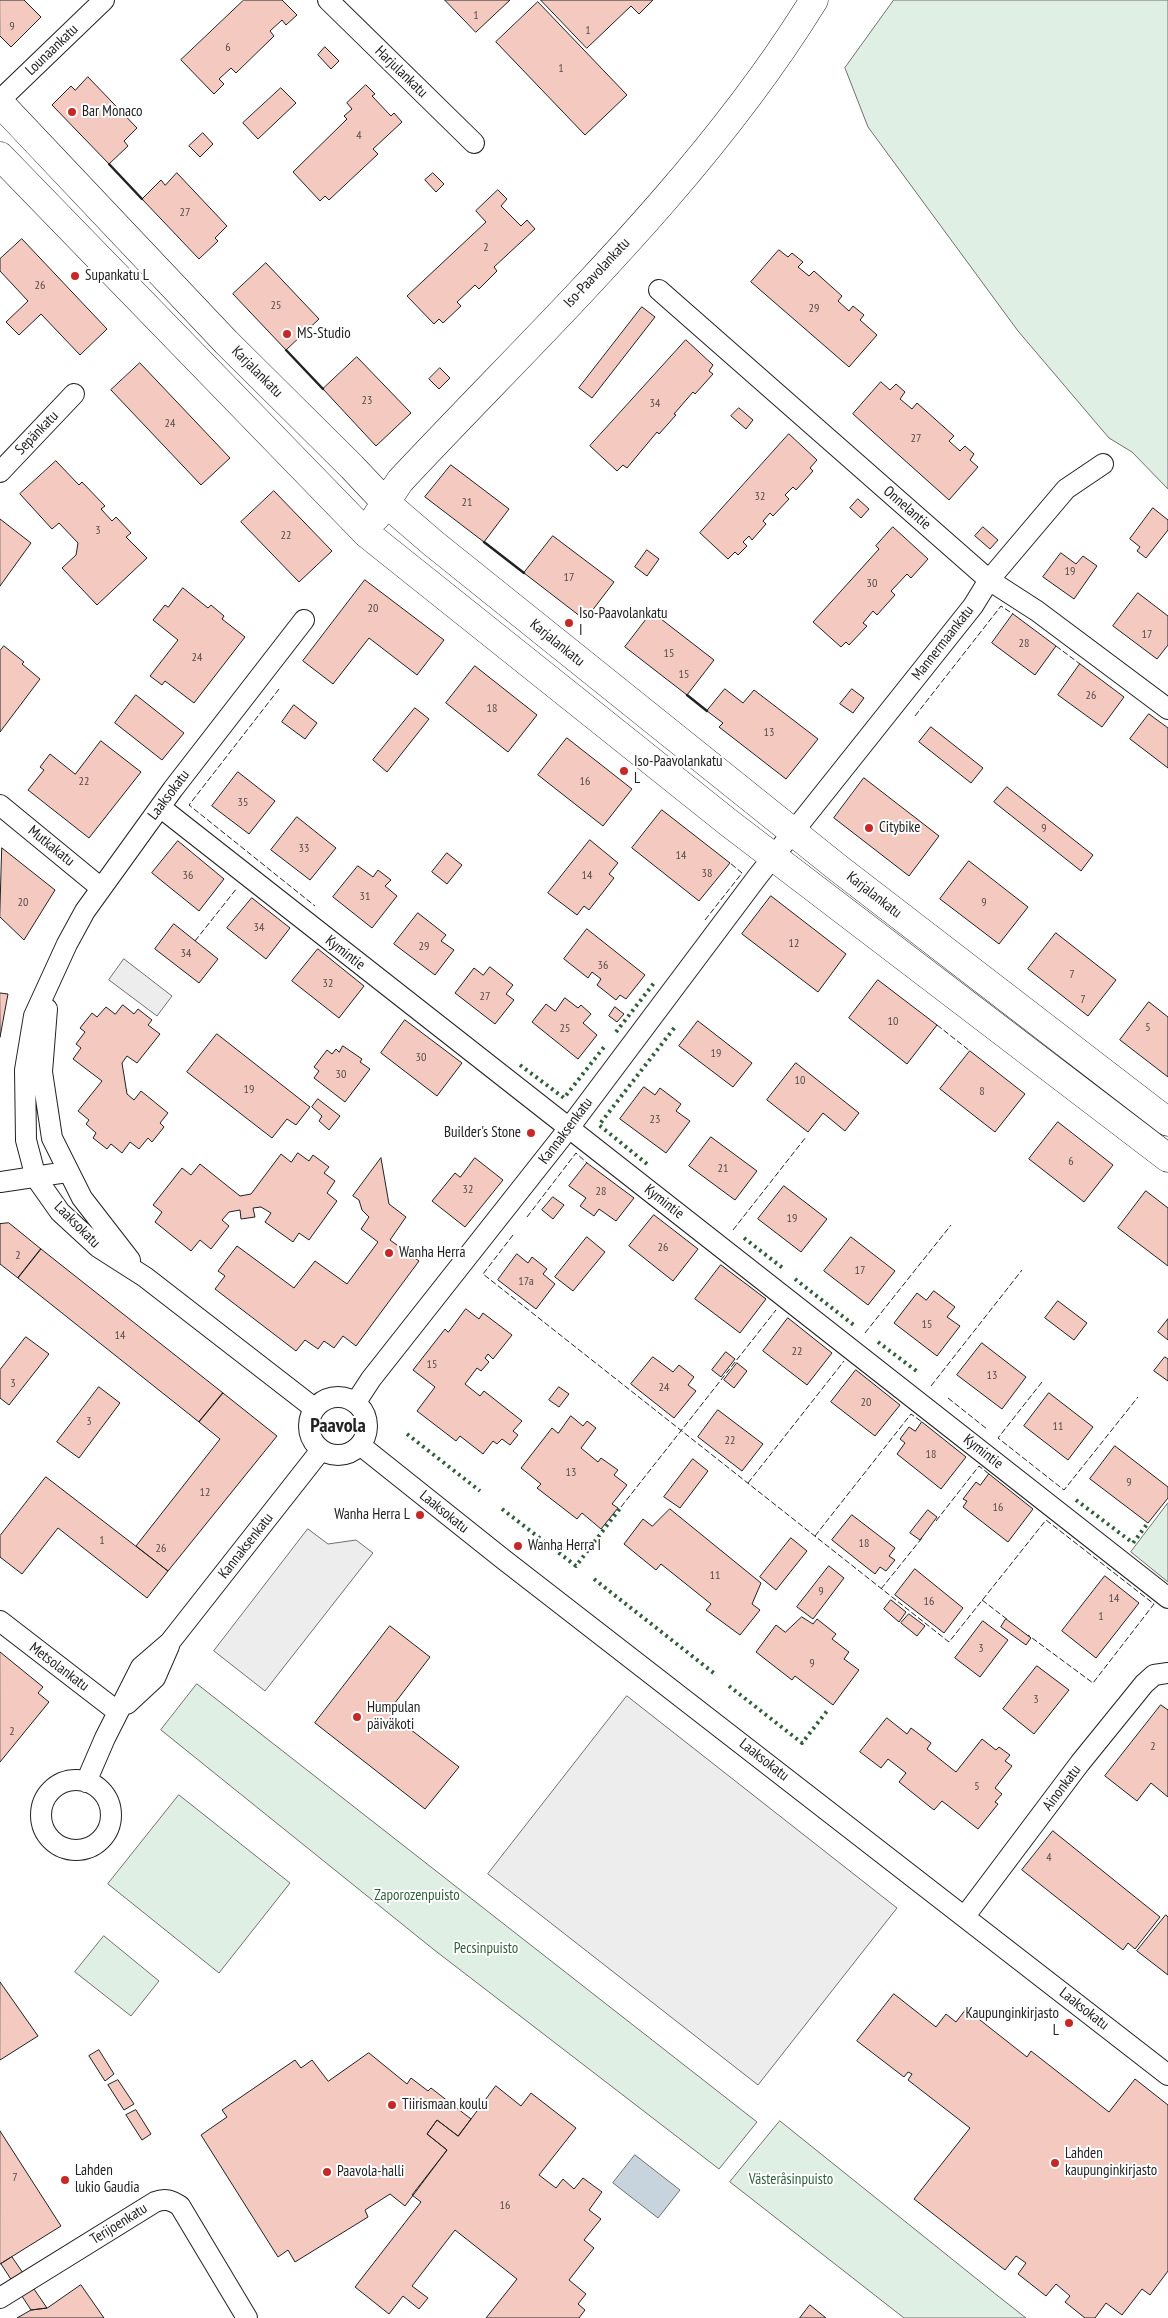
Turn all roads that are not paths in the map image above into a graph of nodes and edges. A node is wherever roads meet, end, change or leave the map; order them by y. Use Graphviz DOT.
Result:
graph roads {
  1 [pos="104,0"];
  2 [pos="328,0"];
  3 [pos="814,0"];
  4 [pos="0,101"];
  5 [pos="474,143"];
  6 [pos="0,156"];
  7 [pos="659,290"];
  8 [pos="74,394"];
  9 [pos="1103,464"];
  10 [pos="0,472"];
  11 [pos="385,502"];
  12 [pos="367,534"];
  13 [pos="989,580"];
  14 [pos="304,620"];
  15 [pos="1168,709"];
  16 [pos="0,805"];
  17 [pos="160,807"];
  18 [pos="794,833"];
  19 [pos="774,858"];
  20 [pos="101,888"];
  21 [pos="49,980"];
  22 [pos="1168,1122"];
  23 [pos="569,1128"];
  24 [pos="1168,1158"];
  25 [pos="67,1172"];
  26 [pos="36,1178"];
  27 [pos="0,1182"];
  28 [pos="145,1277"];
  29 [pos="356,1402"];
  30 [pos="314,1408"];
  31 [pos="360,1445"];
  32 [pos="321,1450"];
  33 [pos="1168,1598"];
  34 [pos="0,1621"];
  35 [pos="1168,1673"];
  36 [pos="118,1712"];
  37 [pos="86,1782"];
  38 [pos="965,1916"];
  39 [pos="1168,2075"];
  40 [pos="0,2298"];
  41 [pos="247,2318"];
  1 -- 4 [label="street, Lounaankatu"];
  2 -- 5 [label="street, Harjulankatu"];
  3 -- 11 [label="main road, Iso-Paavolankatu"];
  4 -- 11 [label="main road, Karjalankatu"];
  6 -- 12 [label="main road, Karjalankatu"];
  7 -- 13 [label="street, Onnelantie"];
  8 -- 10 [label="street, Sepänkatu"];
  9 -- 13 [label="street, Mannermaankatu"];
  11 -- 12 [label="main road, Iso-Paavolankatu"];
  11 -- 18 [label="main road, Karjalankatu"];
  12 -- 19 [label="main road, Karjalankatu"];
  13 -- 15 [label="street, Onnelantie"];
  13 -- 18 [label="street, Mannermaankatu"];
  14 -- 17 [label="street, Laaksokatu"];
  16 -- 20 [label="street, Mutkakatu"];
  17 -- 20 [label="street, Laaksokatu"];
  17 -- 23 [label="street, Kymintie"];
  18 -- 19 [label="street, Mannermaankatu"];
  18 -- 22 [label="main road, Karjalankatu"];
  19 -- 23 [label="street, Kannaksenkatu"];
  19 -- 24 [label="main road, Karjalankatu"];
  20 -- 21 [label="street, Laaksokatu"];
  21 -- 25 [label="street, Laaksokatu"];
  21 -- 26 [label="street, Laaksokatu"];
  23 -- 29 [label="street, Kannaksenkatu"];
  23 -- 33 [label="street, Kymintie"];
  25 -- 26 [label="street"];
  25 -- 28 [label="street, Laaksokatu"];
  26 -- 27 [label="street"];
  26 -- 28 [label="street, Laaksokatu"];
  28 -- 30 [label="street, Laaksokatu"];
  29 -- 30 [label="street"];
  29 -- 31 [label="street"];
  30 -- 32 [label="street"];
  31 -- 32 [label="street"];
  31 -- 38 [label="street, Laaksokatu"];
  32 -- 36 [label="street, Kannaksenkatu"];
  34 -- 36 [label="street, Metsolankatu"];
  35 -- 38 [label="street, Ainonkatu"];
  36 -- 37 [label="street, Kannaksenkatu"];
  38 -- 39 [label="street, Laaksokatu"];
  40 -- 41 [label="street, Terijoenkatu"];
}
